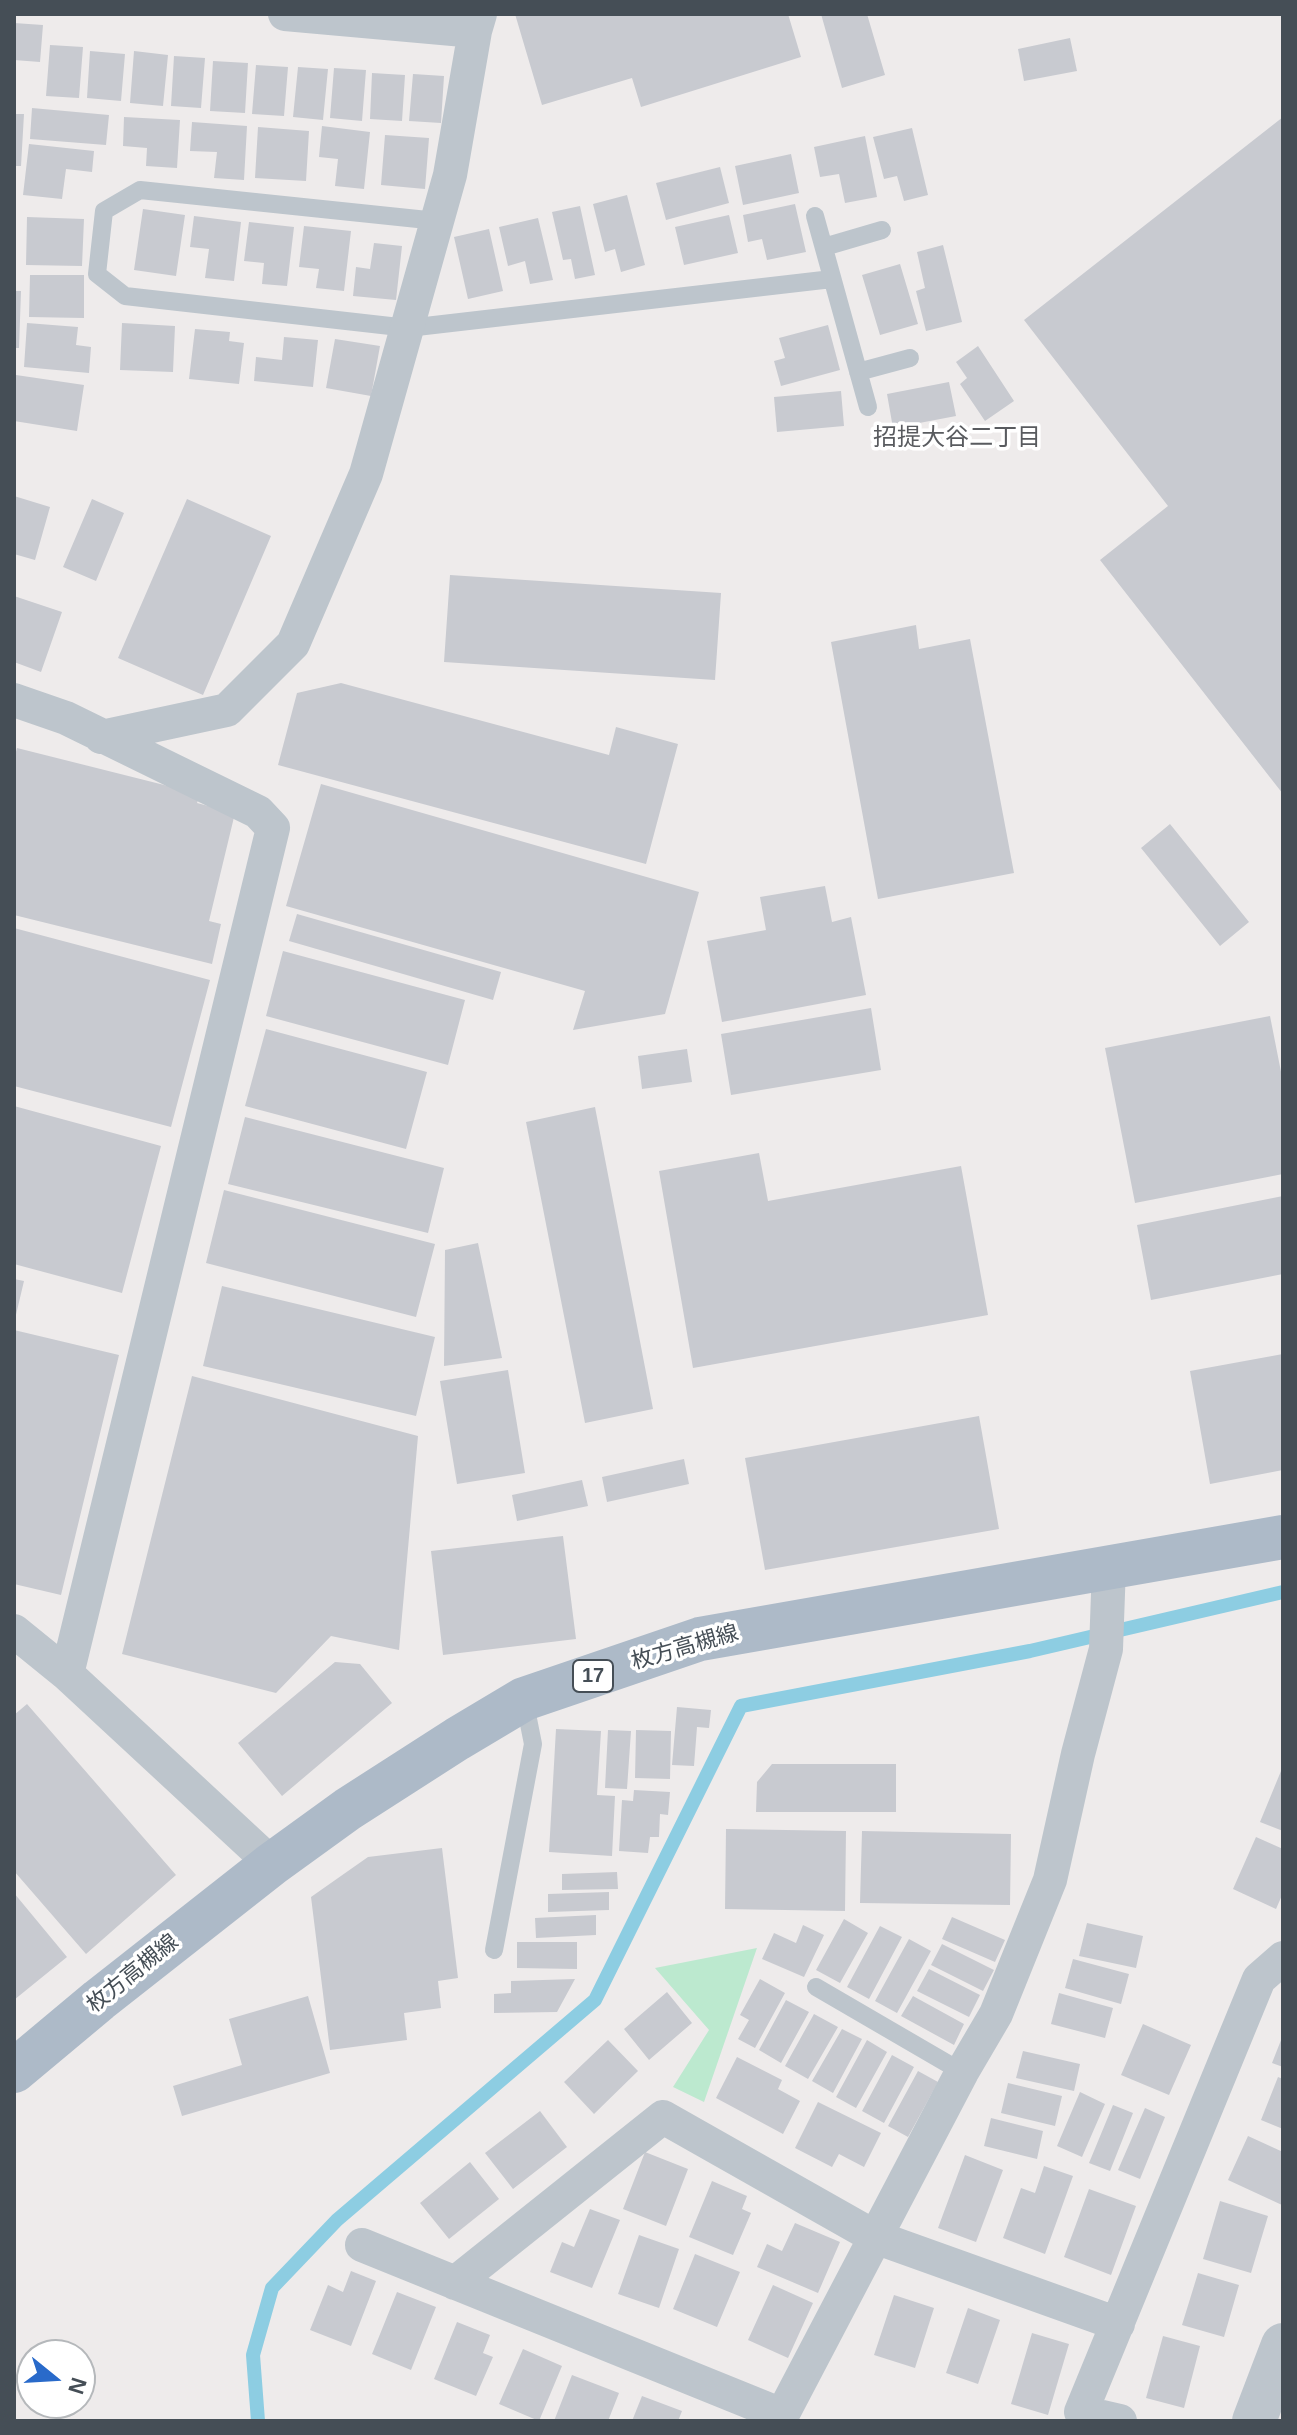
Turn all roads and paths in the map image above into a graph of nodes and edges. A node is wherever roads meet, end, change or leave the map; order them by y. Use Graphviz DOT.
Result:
graph roads {
  1 [pos="285,14"];
  2 [pos="478,22"];
  3 [pos="815,216"];
  4 [pos="437,221"];
  5 [pos="882,230"];
  6 [pos="824,247"];
  7 [pos="832,279"];
  8 [pos="408,328"];
  9 [pos="910,358"];
  10 [pos="858,372"];
  11 [pos="868,407"];
  12 [pos="14,700"];
  13 [pos="101,737"];
  14 [pos="1283,1537"];
  15 [pos="1108,1583"];
  16 [pos="14,1631"];
  17 [pos="67,1674"];
  18 [pos="524,1699"];
  19 [pos="272,1864"];
  20 [pos="494,1950"];
  21 [pos="1283,1958"];
  22 [pos="816,1987"];
  23 [pos="14,2071"];
  24 [pos="962,2072"];
  25 [pos="875,2237"];
  26 [pos="362,2245"];
  27 [pos="455,2283"];
  28 [pos="1118,2324"];
  29 [pos="1279,2368"];
  30 [pos="780,2418"];
  31 [pos="1120,2421"];
  32 [pos="1254,2421"];
  1 -- 2 [label="street"];
  2 -- 4 [label="street"];
  3 -- 6 [label="lane"];
  4 -- 8 [label="street"];
  4 -- 8 [label="lane"];
  5 -- 6 [label="lane"];
  6 -- 7 [label="lane"];
  7 -- 8 [label="lane"];
  7 -- 10 [label="lane"];
  8 -- 13 [label="street"];
  9 -- 10 [label="lane"];
  10 -- 11 [label="lane"];
  12 -- 13 [label="street"];
  13 -- 17 [label="street"];
  14 -- 15 [label="main road, 枚方高槻線 / 17"];
  15 -- 18 [label="main road, 枚方高槻線 / 17"];
  15 -- 24 [label="street"];
  16 -- 17 [label="street"];
  17 -- 19 [label="street"];
  18 -- 19 [label="main road, 枚方高槻線 / 17"];
  18 -- 20 [label="lane"];
  19 -- 23 [label="main road, 枚方高槻線 / 17"];
  21 -- 28 [label="street"];
  22 -- 24 [label="lane"];
  24 -- 25 [label="street"];
  25 -- 27 [label="street"];
  25 -- 28 [label="street"];
  25 -- 30 [label="street"];
  26 -- 27 [label="street"];
  27 -- 30 [label="street"];
  28 -- 31 [label="street"];
  29 -- 32 [label="street"];
}
